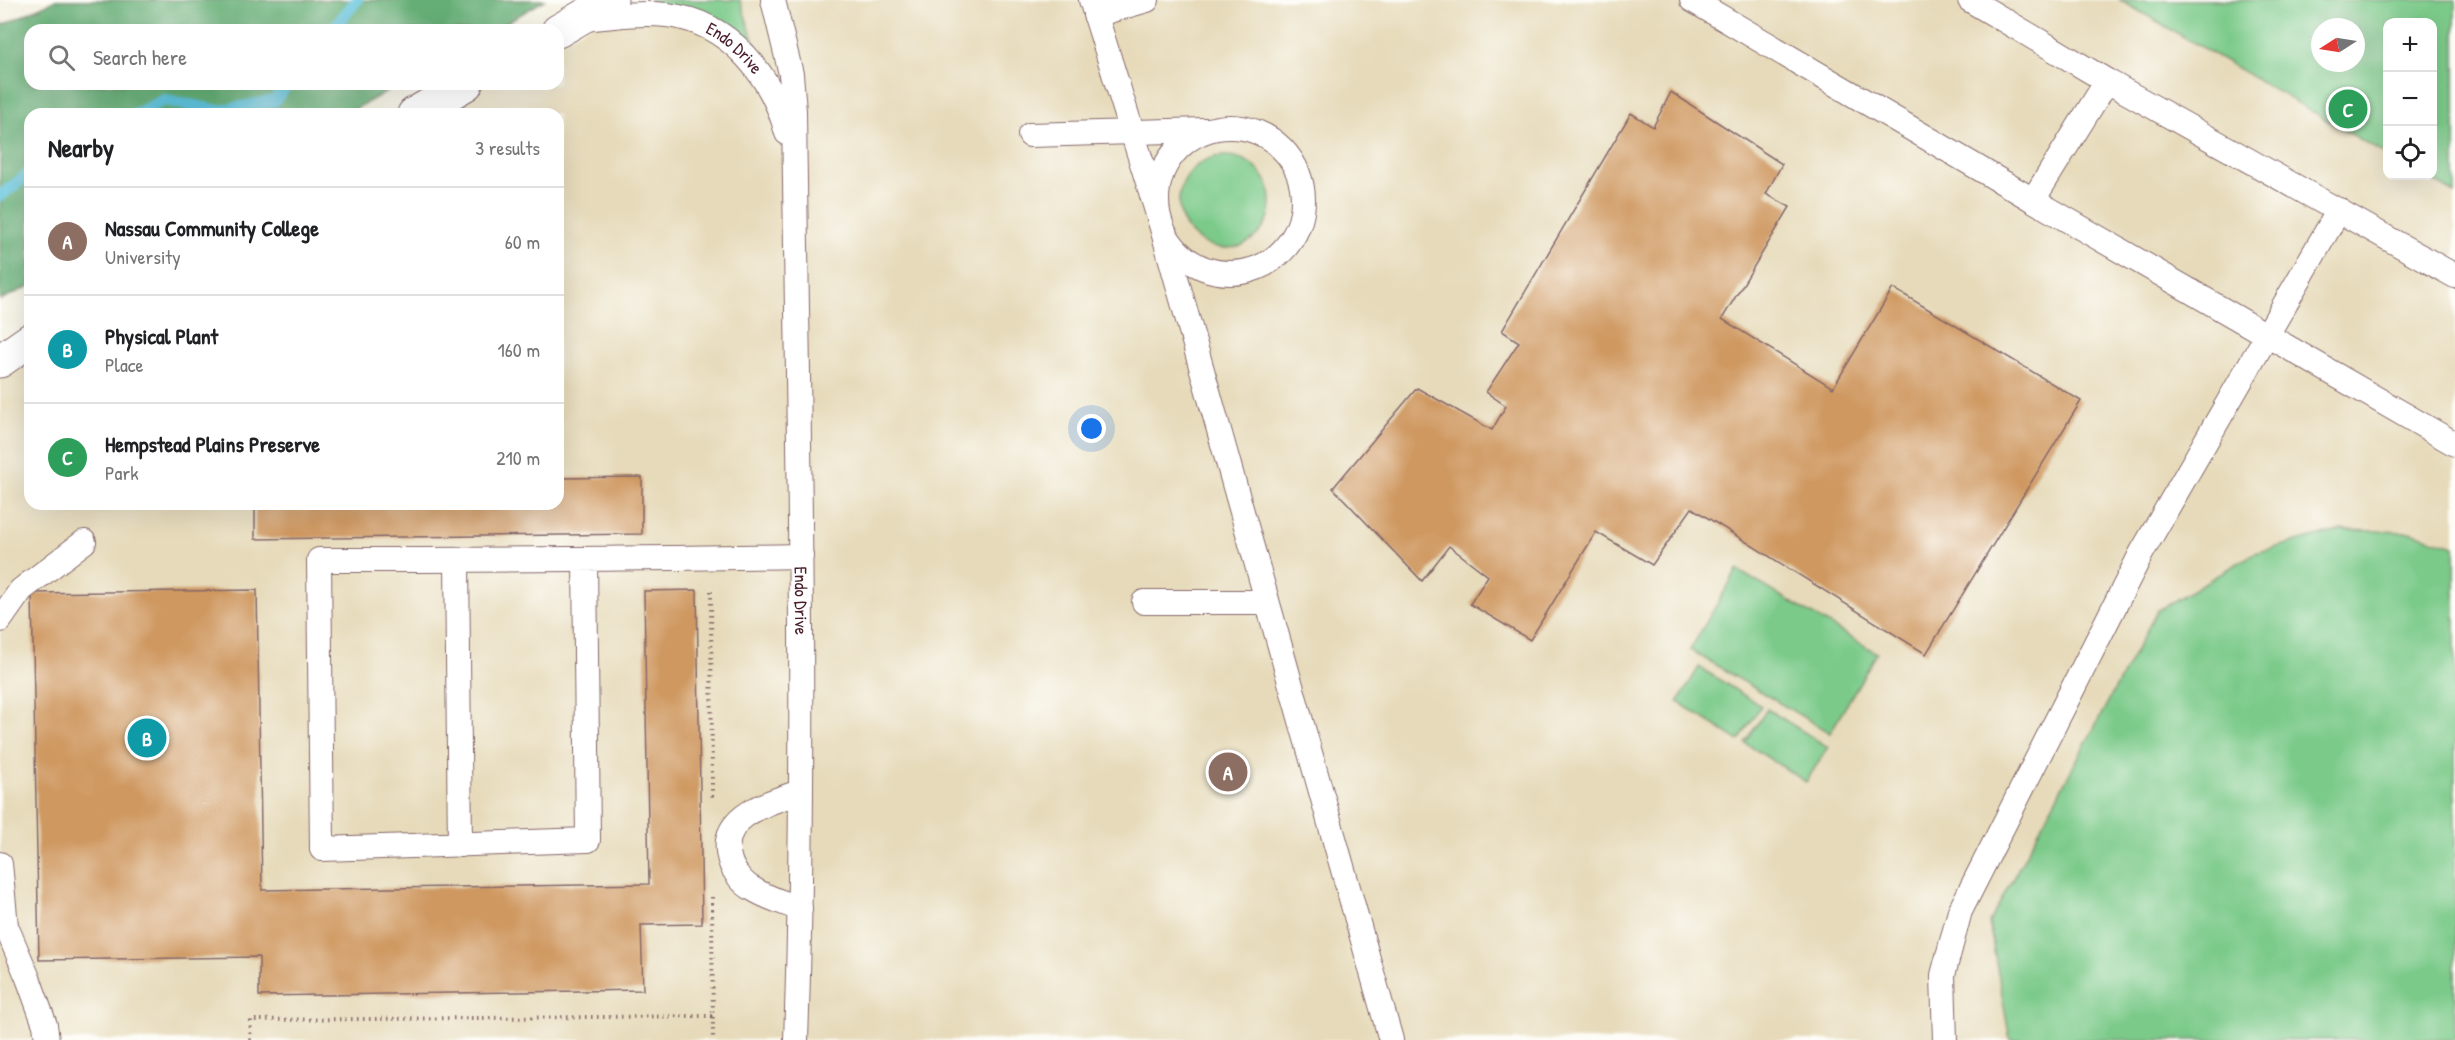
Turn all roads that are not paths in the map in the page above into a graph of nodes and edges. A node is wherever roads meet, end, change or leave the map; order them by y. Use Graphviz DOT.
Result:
graph roads {
  1 [pos="611,0"];
  2 [pos="773,0"];
  3 [pos="1147,0"];
  4 [pos="1692,0"];
  5 [pos="1970,0"];
  6 [pos="1093,7"];
  7 [pos="567,25"];
  8 [pos="2107,81"];
  9 [pos="456,90"];
  10 [pos="424,108"];
  11 [pos="1205,130"];
  12 [pos="1134,132"];
  13 [pos="1030,135"];
  14 [pos="795,162"];
  15 [pos="2033,200"];
  16 [pos="2339,210"];
  17 [pos="1160,221"];
  18 [pos="2455,276"];
  19 [pos="2266,336"];
  20 [pos="24,344"];
  21 [pos="0,361"];
  22 [pos="2455,444"];
  23 [pos="84,542"];
  24 [pos="801,556"];
  25 [pos="585,559"];
  26 [pos="457,560"];
  27 [pos="1144,602"];
  28 [pos="1267,602"];
  29 [pos="0,620"];
  30 [pos="800,792"];
  31 [pos="460,844"];
  32 [pos="0,864"];
  33 [pos="800,909"];
  34 [pos="47,1040"];
  35 [pos="796,1040"];
  36 [pos="1391,1040"];
  37 [pos="1945,1040"];
  1 -- 7 [label="street"];
  2 -- 14 [label="lane, Endo Drive"];
  3 -- 6 [label="lane"];
  4 -- 15 [label="lane"];
  5 -- 8 [label="lane"];
  6 -- 12 [label="lane"];
  7 -- 14 [label="lane, Endo Drive"];
  8 -- 15 [label="lane"];
  8 -- 16 [label="lane"];
  9 -- 10 [label="street"];
  11 -- 12 [label="lane"];
  11 -- 17 [label="lane"];
  11 -- 17 [label="lane"];
  12 -- 13 [label="lane"];
  12 -- 17 [label="lane"];
  14 -- 24 [label="lane, Endo Drive"];
  15 -- 19 [label="lane"];
  16 -- 18 [label="lane"];
  16 -- 19 [label="lane"];
  17 -- 28 [label="lane"];
  19 -- 22 [label="lane"];
  19 -- 37 [label="lane"];
  20 -- 21 [label="street"];
  23 -- 29 [label="lane"];
  24 -- 25 [label="lane"];
  24 -- 30 [label="lane, Endo Drive"];
  25 -- 26 [label="lane"];
  25 -- 31 [label="lane"];
  26 -- 31 [label="lane"];
  26 -- 31 [label="lane"];
  27 -- 28 [label="lane"];
  28 -- 36 [label="lane"];
  30 -- 33 [label="lane, Endo Drive"];
  30 -- 33 [label="lane"];
  32 -- 34 [label="lane"];
  33 -- 35 [label="lane, Endo Drive"];
}
